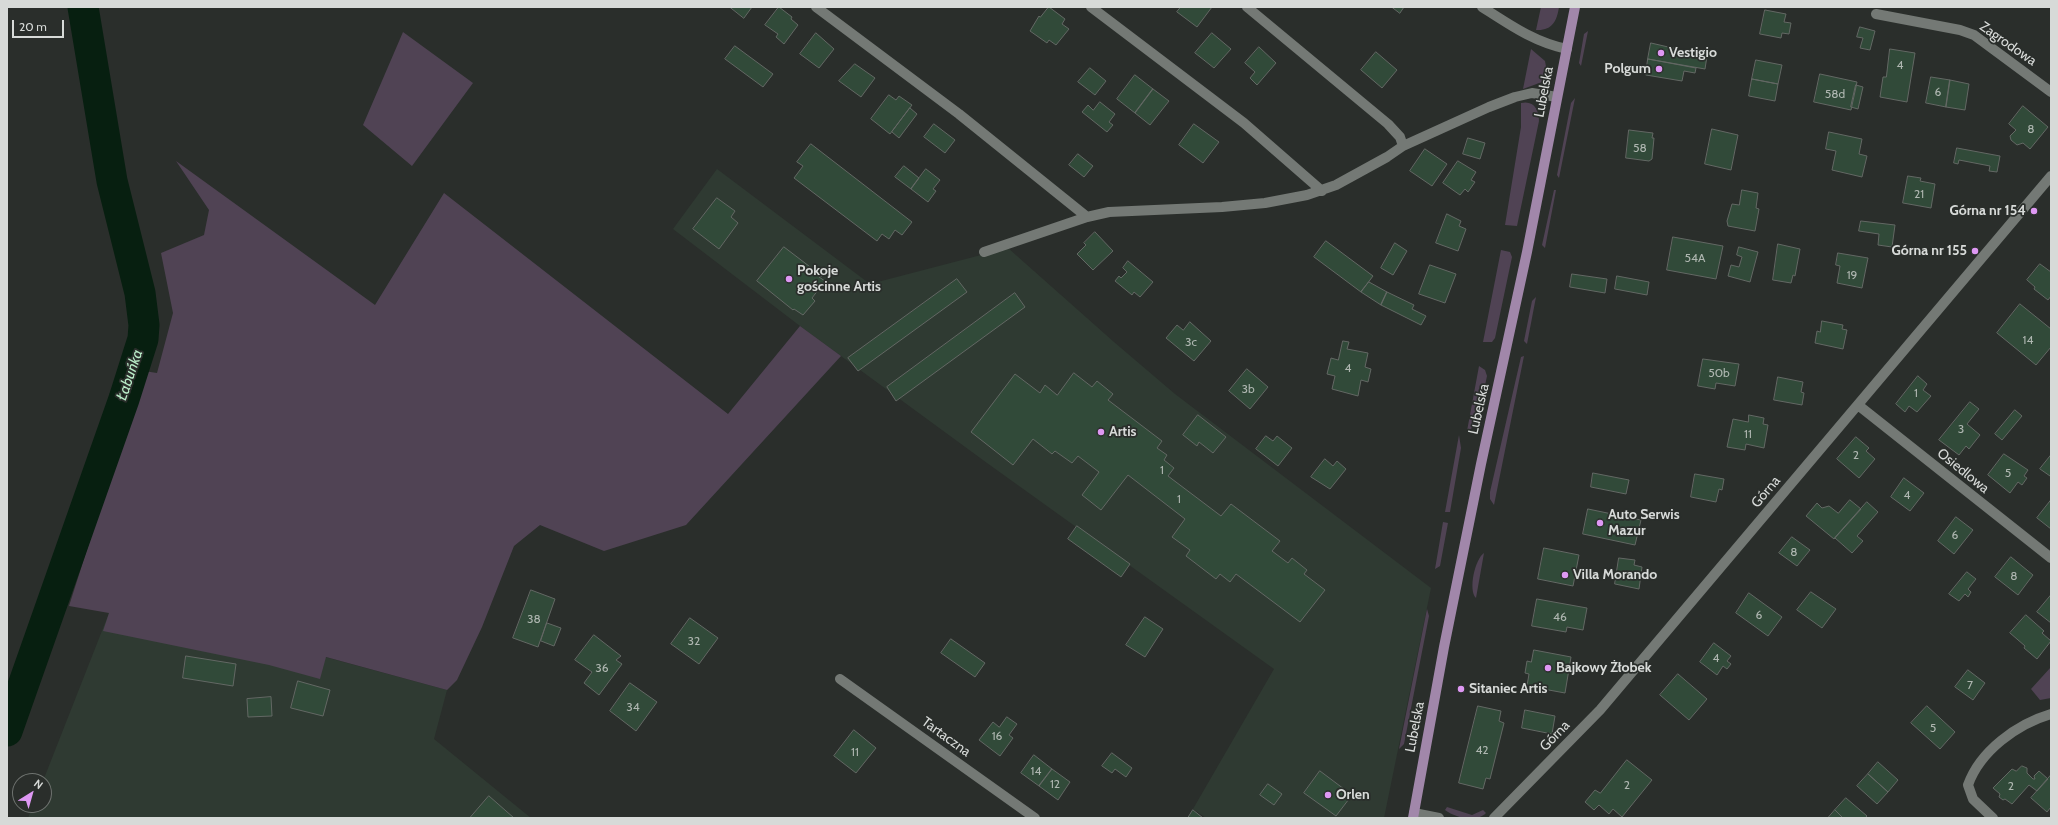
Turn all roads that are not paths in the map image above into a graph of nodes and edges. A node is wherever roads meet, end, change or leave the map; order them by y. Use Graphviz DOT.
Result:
graph roads {
  1 [pos="816,7"];
  2 [pos="1091,7"];
  3 [pos="1247,7"];
  4 [pos="1482,7"];
  5 [pos="1575,7"];
  6 [pos="1876,14"];
  7 [pos="1567,49"];
  8 [pos="2051,92"];
  9 [pos="1557,97"];
  10 [pos="1403,146"];
  11 [pos="2051,176"];
  12 [pos="1322,190"];
  13 [pos="1087,217"];
  14 [pos="984,252"];
  15 [pos="1858,405"];
  16 [pos="2051,558"];
  17 [pos="840,679"];
  18 [pos="2051,714"];
  19 [pos="1414,815"];
  20 [pos="1035,818"];
  21 [pos="1439,818"];
  22 [pos="1494,818"];
  23 [pos="1993,818"];
  1 -- 13 [label="street"];
  2 -- 12 [label="street"];
  3 -- 10 [label="street"];
  4 -- 7 [label="street"];
  5 -- 7 [label="main road, Lubelska"];
  6 -- 8 [label="street, Zagrodowa"];
  7 -- 9 [label="main road, Lubelska"];
  9 -- 10 [label="street"];
  9 -- 19 [label="main road, Lubelska"];
  10 -- 12 [label="street"];
  11 -- 15 [label="street, Górna"];
  12 -- 13 [label="street"];
  13 -- 14 [label="street"];
  15 -- 16 [label="street, Osiedlowa"];
  15 -- 22 [label="street, Górna"];
  17 -- 20 [label="street, Tartaczna"];
  18 -- 23 [label="street"];
  19 -- 21 [label="street"];
}
